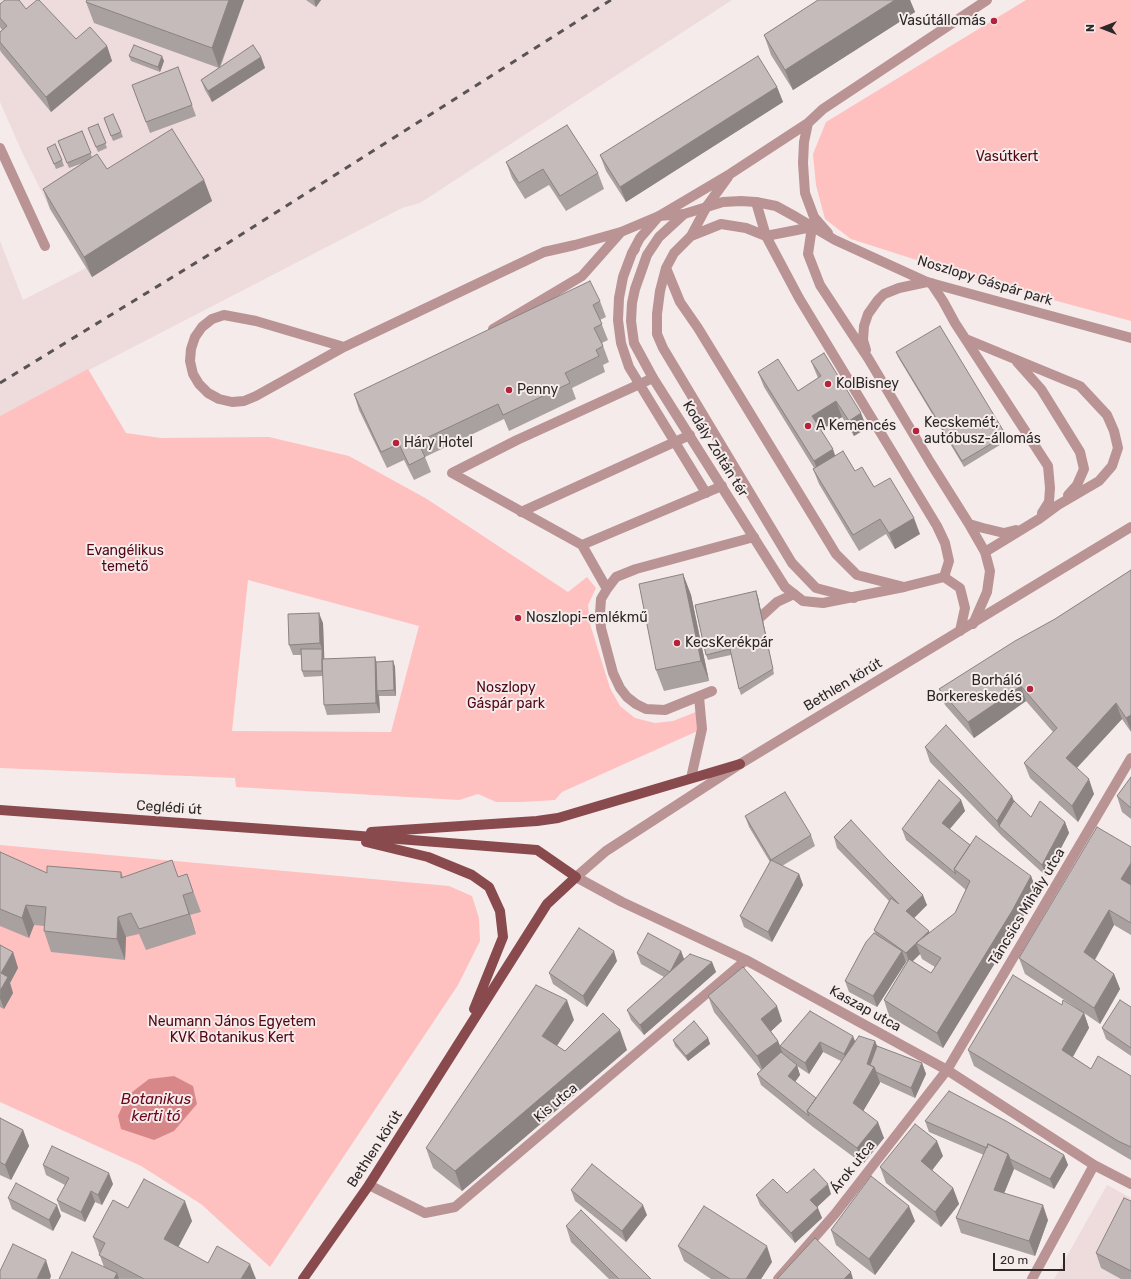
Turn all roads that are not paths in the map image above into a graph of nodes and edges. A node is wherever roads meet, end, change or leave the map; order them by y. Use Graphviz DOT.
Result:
graph roads {
  1 [pos="987,0"];
  2 [pos="808,123"];
  3 [pos="0,148"];
  4 [pos="730,174"];
  5 [pos="756,202"];
  6 [pos="707,206"];
  7 [pos="684,214"];
  8 [pos="659,216"];
  9 [pos="812,228"];
  10 [pos="622,232"];
  11 [pos="691,236"];
  12 [pos="766,236"];
  13 [pos="835,240"];
  14 [pos="45,246"];
  15 [pos="632,253"];
  16 [pos="666,268"];
  17 [pos="929,283"];
  18 [pos="481,336"];
  19 [pos="1131,338"];
  20 [pos="966,339"];
  21 [pos="344,347"];
  22 [pos="868,358"];
  23 [pos="1016,361"];
  24 [pos="653,378"];
  25 [pos="639,384"];
  26 [pos="690,435"];
  27 [pos="674,442"];
  28 [pos="722,486"];
  29 [pos="706,493"];
  30 [pos="1058,505"];
  31 [pos="522,512"];
  32 [pos="1039,519"];
  33 [pos="969,524"];
  34 [pos="1131,527"];
  35 [pos="1024,528"];
  36 [pos="754,537"];
  37 [pos="582,545"];
  38 [pos="985,552"];
  39 [pos="944,577"];
  40 [pos="904,587"];
  41 [pos="607,589"];
  42 [pos="794,594"];
  43 [pos="856,598"];
  44 [pos="972,624"];
  45 [pos="960,631"];
  46 [pos="744,632"];
  47 [pos="712,691"];
  48 [pos="699,697"];
  49 [pos="1131,758"];
  50 [pos="740,764"];
  51 [pos="691,778"];
  52 [pos="0,810"];
  53 [pos="335,834"];
  54 [pos="576,876"];
  55 [pos="746,960"];
  56 [pos="465,1032"];
  57 [pos="947,1070"];
  58 [pos="1094,1165"];
  59 [pos="1131,1184"];
  60 [pos="369,1185"];
  61 [pos="303,1279"];
  62 [pos="778,1279"];
  63 [pos="1032,1279"];
  1 -- 2 [label="street, Kodály Zoltán tér"];
  2 -- 4 [label="street, Kodály Zoltán tér"];
  2 -- 13 [label="street"];
  3 -- 14 [label="street"];
  4 -- 6 [label="street, Kodály Zoltán tér"];
  4 -- 8 [label="street, Kodály Zoltán tér"];
  5 -- 6 [label="street, Kodály Zoltán tér"];
  5 -- 9 [label="street, Kodály Zoltán tér"];
  5 -- 12 [label="street"];
  6 -- 7 [label="street, Kodály Zoltán tér"];
  6 -- 11 [label="street"];
  7 -- 8 [label="street"];
  7 -- 15 [label="street, Kodály Zoltán tér"];
  7 -- 24 [label="street, Kodály Zoltán tér"];
  8 -- 10 [label="street"];
  8 -- 15 [label="street, Kodály Zoltán tér"];
  9 -- 12 [label="street"];
  9 -- 13 [label="street, Noszlopy Gáspár park"];
  9 -- 22 [label="street"];
  10 -- 18 [label="street"];
  10 -- 21 [label="street"];
  11 -- 12 [label="street"];
  11 -- 16 [label="street"];
  12 -- 39 [label="street"];
  13 -- 17 [label="street, Noszlopy Gáspár park"];
  15 -- 25 [label="street, Kodály Zoltán tér"];
  16 -- 40 [label="street"];
  16 -- 43 [label="street"];
  17 -- 19 [label="street, Noszlopy Gáspár park"];
  17 -- 20 [label="street"];
  17 -- 22 [label="street"];
  20 -- 23 [label="street"];
  20 -- 32 [label="street"];
  21 -- 21 [label="street"];
  22 -- 33 [label="street"];
  23 -- 30 [label="street"];
  23 -- 30 [label="street"];
  24 -- 25 [label="street"];
  24 -- 26 [label="street, Kodály Zoltán tér"];
  25 -- 27 [label="street, Kodály Zoltán tér"];
  25 -- 31 [label="street"];
  26 -- 27 [label="street"];
  26 -- 28 [label="street, Kodály Zoltán tér"];
  27 -- 29 [label="street, Kodály Zoltán tér"];
  27 -- 31 [label="street"];
  28 -- 29 [label="street"];
  28 -- 36 [label="street, Kodály Zoltán tér"];
  29 -- 37 [label="street"];
  30 -- 32 [label="street"];
  31 -- 37 [label="street"];
  32 -- 35 [label="street"];
  33 -- 35 [label="street"];
  33 -- 38 [label="street"];
  34 -- 44 [label="street, Bethlen körút"];
  35 -- 38 [label="street"];
  36 -- 41 [label="street"];
  36 -- 42 [label="street, Kodály Zoltán tér"];
  37 -- 41 [label="street"];
  38 -- 44 [label="street"];
  39 -- 40 [label="street, Kodály Zoltán tér"];
  39 -- 45 [label="street"];
  40 -- 43 [label="street, Kodály Zoltán tér"];
  41 -- 48 [label="street"];
  42 -- 43 [label="street, Kodály Zoltán tér"];
  42 -- 46 [label="street"];
  44 -- 45 [label="street, Bethlen körút"];
  45 -- 50 [label="street, Bethlen körút"];
  47 -- 48 [label="street"];
  48 -- 51 [label="street"];
  49 -- 57 [label="street, Táncsics Mihály utca"];
  50 -- 51 [label="main road"];
  50 -- 54 [label="street, Bethlen körút"];
  51 -- 53 [label="main road"];
  52 -- 53 [label="main road, Ceglédi út"];
  53 -- 54 [label="main road"];
  53 -- 56 [label="main road"];
  54 -- 55 [label="street, Kaszap utca"];
  54 -- 56 [label="main road"];
  55 -- 57 [label="street, Kaszap utca"];
  55 -- 60 [label="street, Kis utca"];
  56 -- 60 [label="main road, Bethlen körút"];
  57 -- 58 [label="street, Kaszap utca"];
  57 -- 62 [label="street, Árok utca"];
  58 -- 59 [label="street, Kaszap utca"];
  58 -- 63 [label="street"];
  60 -- 61 [label="main road, Bethlen körút"];
}
